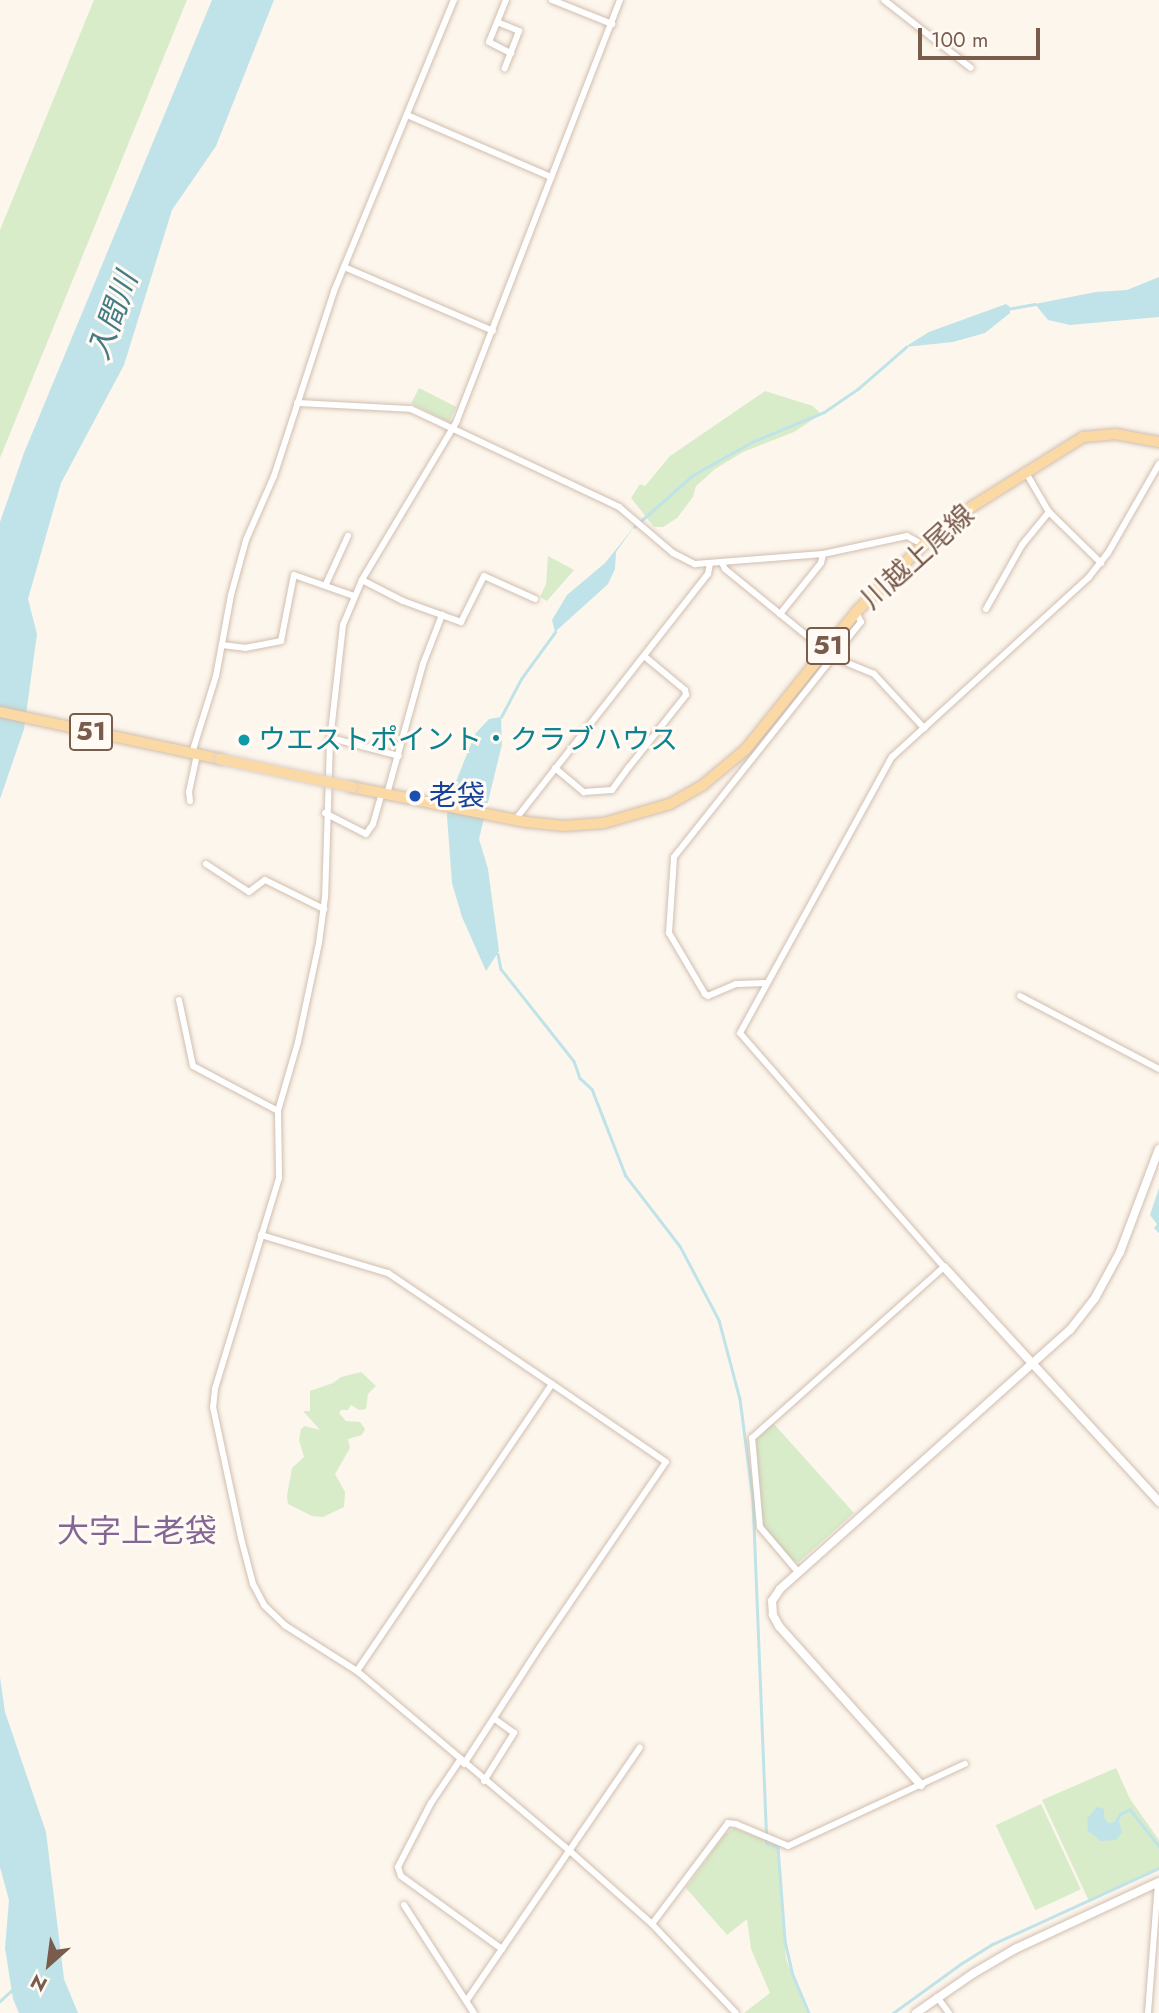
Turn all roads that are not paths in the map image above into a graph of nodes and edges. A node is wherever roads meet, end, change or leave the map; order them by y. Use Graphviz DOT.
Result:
graph roads {
  1 [pos="454,0"];
  2 [pos="506,0"];
  3 [pos="552,0"];
  4 [pos="620,0"];
  5 [pos="884,0"];
  6 [pos="497,22"];
  7 [pos="611,24"];
  8 [pos="511,53"];
  9 [pos="505,68"];
  10 [pos="971,68"];
  11 [pos="407,115"];
  12 [pos="551,177"];
  13 [pos="344,267"];
  14 [pos="493,331"];
  15 [pos="297,403"];
  16 [pos="452,430"];
  17 [pos="1159,442"];
  18 [pos="1159,464"];
  19 [pos="1025,471"];
  20 [pos="1049,512"];
  21 [pos="348,536"];
  22 [pos="923,545"];
  23 [pos="822,554"];
  24 [pos="722,563"];
  25 [pos="1101,563"];
  26 [pos="710,564"];
  27 [pos="362,580"];
  28 [pos="326,584"];
  29 [pos="354,596"];
  30 [pos="535,599"];
  31 [pos="986,609"];
  32 [pos="780,614"];
  33 [pos="442,615"];
  34 [pos="222,645"];
  35 [pos="829,654"];
  36 [pos="644,656"];
  37 [pos="0,712"];
  38 [pos="923,728"];
  39 [pos="331,738"];
  40 [pos="191,752"];
  41 [pos="399,756"];
  42 [pos="555,768"];
  43 [pos="385,793"];
  44 [pos="190,801"];
  45 [pos="326,813"];
  46 [pos="514,820"];
  47 [pos="206,864"];
  48 [pos="324,909"];
  49 [pos="766,983"];
  50 [pos="1020,996"];
  51 [pos="179,1000"];
  52 [pos="1159,1069"];
  53 [pos="278,1111"];
  54 [pos="1159,1149"];
  55 [pos="261,1235"];
  56 [pos="944,1267"];
  57 [pos="1034,1363"];
  58 [pos="552,1384"];
  59 [pos="1159,1502"];
  60 [pos="799,1573"];
  61 [pos="357,1671"];
  62 [pos="495,1719"];
  63 [pos="640,1747"];
  64 [pos="462,1762"];
  65 [pos="965,1764"];
  66 [pos="484,1781"];
  67 [pos="921,1785"];
  68 [pos="571,1852"];
  69 [pos="1158,1882"];
  70 [pos="404,1905"];
  71 [pos="652,1924"];
  72 [pos="502,1949"];
  73 [pos="937,1997"];
  74 [pos="467,2000"];
  75 [pos="474,2013"];
  76 [pos="736,2013"];
  77 [pos="916,2013"];
  78 [pos="949,2013"];
  79 [pos="1148,2013"];
  1 -- 11 [label="street"];
  2 -- 6 [label="street"];
  3 -- 7 [label="street"];
  4 -- 7 [label="street"];
  5 -- 10 [label="street"];
  6 -- 8 [label="street"];
  6 -- 8 [label="street"];
  7 -- 12 [label="street"];
  8 -- 9 [label="street"];
  11 -- 12 [label="street"];
  11 -- 13 [label="street"];
  12 -- 14 [label="street"];
  13 -- 14 [label="street"];
  13 -- 15 [label="street"];
  14 -- 16 [label="street"];
  15 -- 16 [label="street"];
  15 -- 34 [label="street"];
  16 -- 26 [label="street"];
  16 -- 27 [label="street"];
  17 -- 19 [label="main road, 川越上尾線 / 51"];
  18 -- 25 [label="street"];
  19 -- 20 [label="street"];
  19 -- 22 [label="main road, 川越上尾線 / 51"];
  20 -- 25 [label="street"];
  20 -- 31 [label="street"];
  21 -- 28 [label="street"];
  22 -- 23 [label="street"];
  22 -- 35 [label="main road, 川越上尾線 / 51"];
  23 -- 24 [label="street"];
  23 -- 32 [label="street"];
  24 -- 26 [label="street"];
  24 -- 32 [label="street"];
  25 -- 38 [label="street"];
  26 -- 36 [label="street"];
  27 -- 29 [label="street"];
  27 -- 33 [label="street"];
  28 -- 29 [label="street"];
  28 -- 34 [label="street"];
  29 -- 39 [label="street"];
  30 -- 33 [label="street"];
  32 -- 35 [label="street"];
  33 -- 41 [label="street"];
  34 -- 40 [label="street"];
  35 -- 38 [label="street"];
  35 -- 46 [label="main road, 川越上尾線 / 51"];
  35 -- 49 [label="street"];
  36 -- 42 [label="street"];
  36 -- 42 [label="street"];
  37 -- 40 [label="main road, 川越上尾線 / 51"];
  38 -- 49 [label="street"];
  39 -- 41 [label="street"];
  39 -- 45 [label="street"];
  40 -- 43 [label="main road, 川越上尾線 / 51, bridge"];
  40 -- 44 [label="street"];
  41 -- 43 [label="street"];
  42 -- 46 [label="street"];
  43 -- 45 [label="street"];
  43 -- 46 [label="main road, 川越上尾線 / 51"];
  45 -- 48 [label="street"];
  47 -- 48 [label="street"];
  48 -- 53 [label="street"];
  49 -- 56 [label="street"];
  50 -- 52 [label="street"];
  51 -- 53 [label="street"];
  53 -- 55 [label="street"];
  54 -- 57 [label="street"];
  55 -- 58 [label="street"];
  55 -- 61 [label="street"];
  56 -- 57 [label="street"];
  56 -- 60 [label="street"];
  57 -- 59 [label="street"];
  57 -- 60 [label="street"];
  58 -- 61 [label="street"];
  58 -- 62 [label="street"];
  60 -- 67 [label="street"];
  61 -- 64 [label="street"];
  62 -- 64 [label="street"];
  62 -- 66 [label="street"];
  63 -- 68 [label="street"];
  64 -- 66 [label="street"];
  64 -- 72 [label="street"];
  65 -- 67 [label="street"];
  66 -- 68 [label="street"];
  67 -- 71 [label="street"];
  68 -- 71 [label="street"];
  68 -- 72 [label="street"];
  69 -- 73 [label="street"];
  69 -- 79 [label="street"];
  70 -- 74 [label="street"];
  71 -- 76 [label="street"];
  72 -- 74 [label="street"];
  73 -- 77 [label="street"];
  73 -- 78 [label="street"];
  74 -- 75 [label="street"];
}
